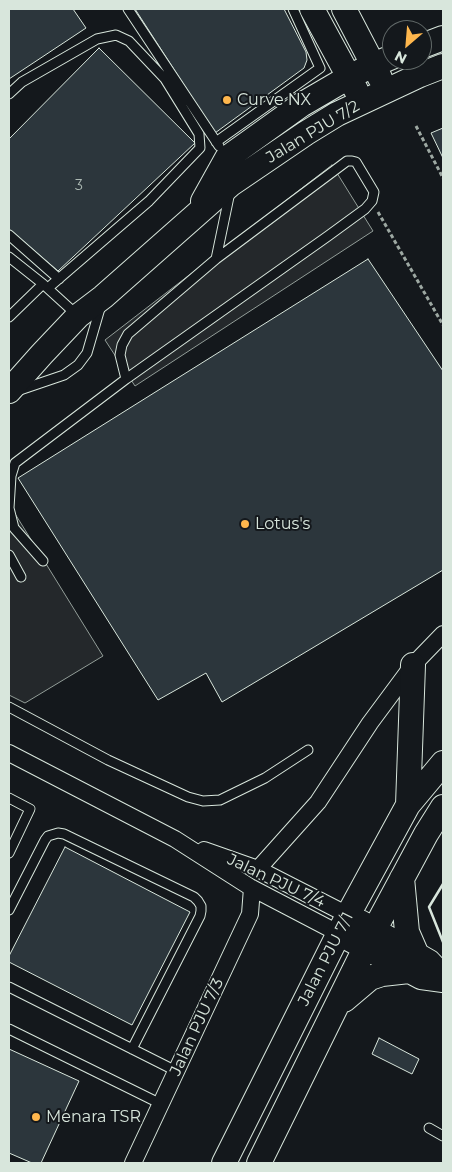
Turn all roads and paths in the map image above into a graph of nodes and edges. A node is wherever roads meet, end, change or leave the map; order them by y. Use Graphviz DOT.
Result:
graph roads {
  1 [pos="128,9"];
  2 [pos="293,9"];
  3 [pos="312,9"];
  4 [pos="344,9"];
  5 [pos="382,60"];
  6 [pos="382,61"];
  7 [pos="443,66"];
  8 [pos="384,70"];
  9 [pos="349,77"];
  10 [pos="386,90"];
  11 [pos="9,94"];
  12 [pos="363,102"];
  13 [pos="416,126"];
  14 [pos="222,150"];
  15 [pos="443,178"];
  16 [pos="231,184"];
  17 [pos="372,201"];
  18 [pos="195,217"];
  19 [pos="9,235"];
  20 [pos="9,257"];
  21 [pos="216,259"];
  22 [pos="58,279"];
  23 [pos="45,286"];
  24 [pos="103,297"];
  25 [pos="78,316"];
  26 [pos="9,317"];
  27 [pos="443,325"];
  28 [pos="126,379"];
  29 [pos="9,393"];
  30 [pos="9,555"];
  31 [pos="43,561"];
  32 [pos="21,578"];
  33 [pos="443,634"];
  34 [pos="414,664"];
  35 [pos="9,707"];
  36 [pos="308,750"];
  37 [pos="9,753"];
  38 [pos="443,764"];
  39 [pos="9,798"];
  40 [pos="408,805"];
  41 [pos="443,807"];
  42 [pos="175,839"];
  43 [pos="9,853"];
  44 [pos="258,869"];
  45 [pos="402,878"];
  46 [pos="252,888"];
  47 [pos="9,910"];
  48 [pos="343,924"];
  49 [pos="370,938"];
  50 [pos="413,963"];
  51 [pos="443,978"];
  52 [pos="9,987"];
  53 [pos="337,1006"];
  54 [pos="9,1029"];
  55 [pos="132,1049"];
  56 [pos="176,1071"];
  57 [pos="161,1104"];
  58 [pos="429,1128"];
  59 [pos="443,1136"];
  60 [pos="133,1163"];
  61 [pos="224,1163"];
  62 [pos="259,1163"];
  1 -- 14 [label="lane"];
  2 -- 14 [label="lane"];
  3 -- 9 [label="street"];
  4 -- 5 [label="street"];
  6 -- 9 [label="street, Jalan PJU 7/2"];
  7 -- 10 [label="street, Jalan PJU 7/2"];
  8 -- 10 [label="street"];
  9 -- 12 [label="street"];
  9 -- 14 [label="street, Jalan PJU 7/2"];
  10 -- 12 [label="street, Jalan PJU 7/2"];
  11 -- 22 [label="lane"];
  12 -- 16 [label="street, Jalan PJU 7/2"];
  13 -- 15 [label="path"];
  14 -- 18 [label="street, Jalan PJU 7/2"];
  16 -- 18 [label="street, Jalan PJU 7/2"];
  16 -- 21 [label="lane"];
  17 -- 21 [label="lane"];
  17 -- 27 [label="path"];
  17 -- 28 [label="lane"];
  18 -- 24 [label="street, Jalan PJU 7/2"];
  19 -- 22 [label="lane"];
  20 -- 23 [label="lane"];
  21 -- 28 [label="lane"];
  22 -- 23 [label="lane"];
  23 -- 25 [label="lane"];
  23 -- 26 [label="lane"];
  24 -- 25 [label="street, Jalan PJU 7/2"];
  24 -- 29 [label="lane"];
  25 -- 29 [label="street, Jalan PJU 7/2"];
  28 -- 31 [label="lane"];
  30 -- 32 [label="lane"];
  33 -- 34 [label="street"];
  34 -- 40 [label="street"];
  34 -- 44 [label="street"];
  35 -- 36 [label="lane"];
  37 -- 42 [label="street, Jalan PJU 7/4"];
  38 -- 40 [label="street, Jalan PJU 7/1"];
  39 -- 43 [label="lane"];
  40 -- 48 [label="street, Jalan PJU 7/1"];
  41 -- 45 [label="street, Jalan PJU 7/1"];
  42 -- 44 [label="street, Jalan PJU 7/4"];
  42 -- 46 [label="street, Jalan PJU 7/4"];
  44 -- 48 [label="street, Jalan PJU 7/4"];
  45 -- 49 [label="street, Jalan PJU 7/1"];
  45 -- 50 [label="street"];
  46 -- 48 [label="street, Jalan PJU 7/4"];
  46 -- 56 [label="street, Jalan PJU 7/3"];
  47 -- 55 [label="lane"];
  48 -- 49 [label="street"];
  48 -- 61 [label="street, Jalan PJU 7/1"];
  49 -- 50 [label="street"];
  49 -- 53 [label="street, Jalan PJU 7/1"];
  50 -- 51 [label="street"];
  50 -- 53 [label="street"];
  52 -- 55 [label="lane"];
  53 -- 62 [label="street, Jalan PJU 7/1"];
  54 -- 57 [label="lane"];
  55 -- 56 [label="lane"];
  56 -- 57 [label="street, Jalan PJU 7/3"];
  57 -- 60 [label="street, Jalan PJU 7/3"];
  58 -- 59 [label="lane"];
}
